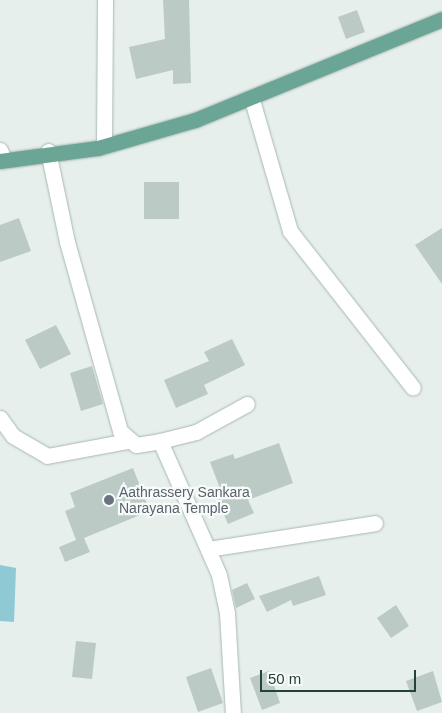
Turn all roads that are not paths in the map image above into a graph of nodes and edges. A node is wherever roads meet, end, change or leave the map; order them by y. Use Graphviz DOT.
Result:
graph roads {
  1 [pos="104,0"];
  2 [pos="442,19"];
  3 [pos="252,100"];
  4 [pos="104,146"];
  5 [pos="48,151"];
  6 [pos="1,157"];
  7 [pos="412,388"];
  8 [pos="247,404"];
  9 [pos="0,418"];
  10 [pos="127,440"];
  11 [pos="160,441"];
  12 [pos="376,523"];
  13 [pos="208,549"];
  14 [pos="233,713"];
  1 -- 4 [label="street"];
  2 -- 3 [label="main road"];
  3 -- 4 [label="main road"];
  3 -- 7 [label="street"];
  4 -- 5 [label="main road"];
  5 -- 6 [label="main road"];
  5 -- 10 [label="street"];
  8 -- 11 [label="street"];
  9 -- 10 [label="street"];
  10 -- 11 [label="street"];
  11 -- 13 [label="street"];
  12 -- 13 [label="street"];
  13 -- 14 [label="street"];
}
